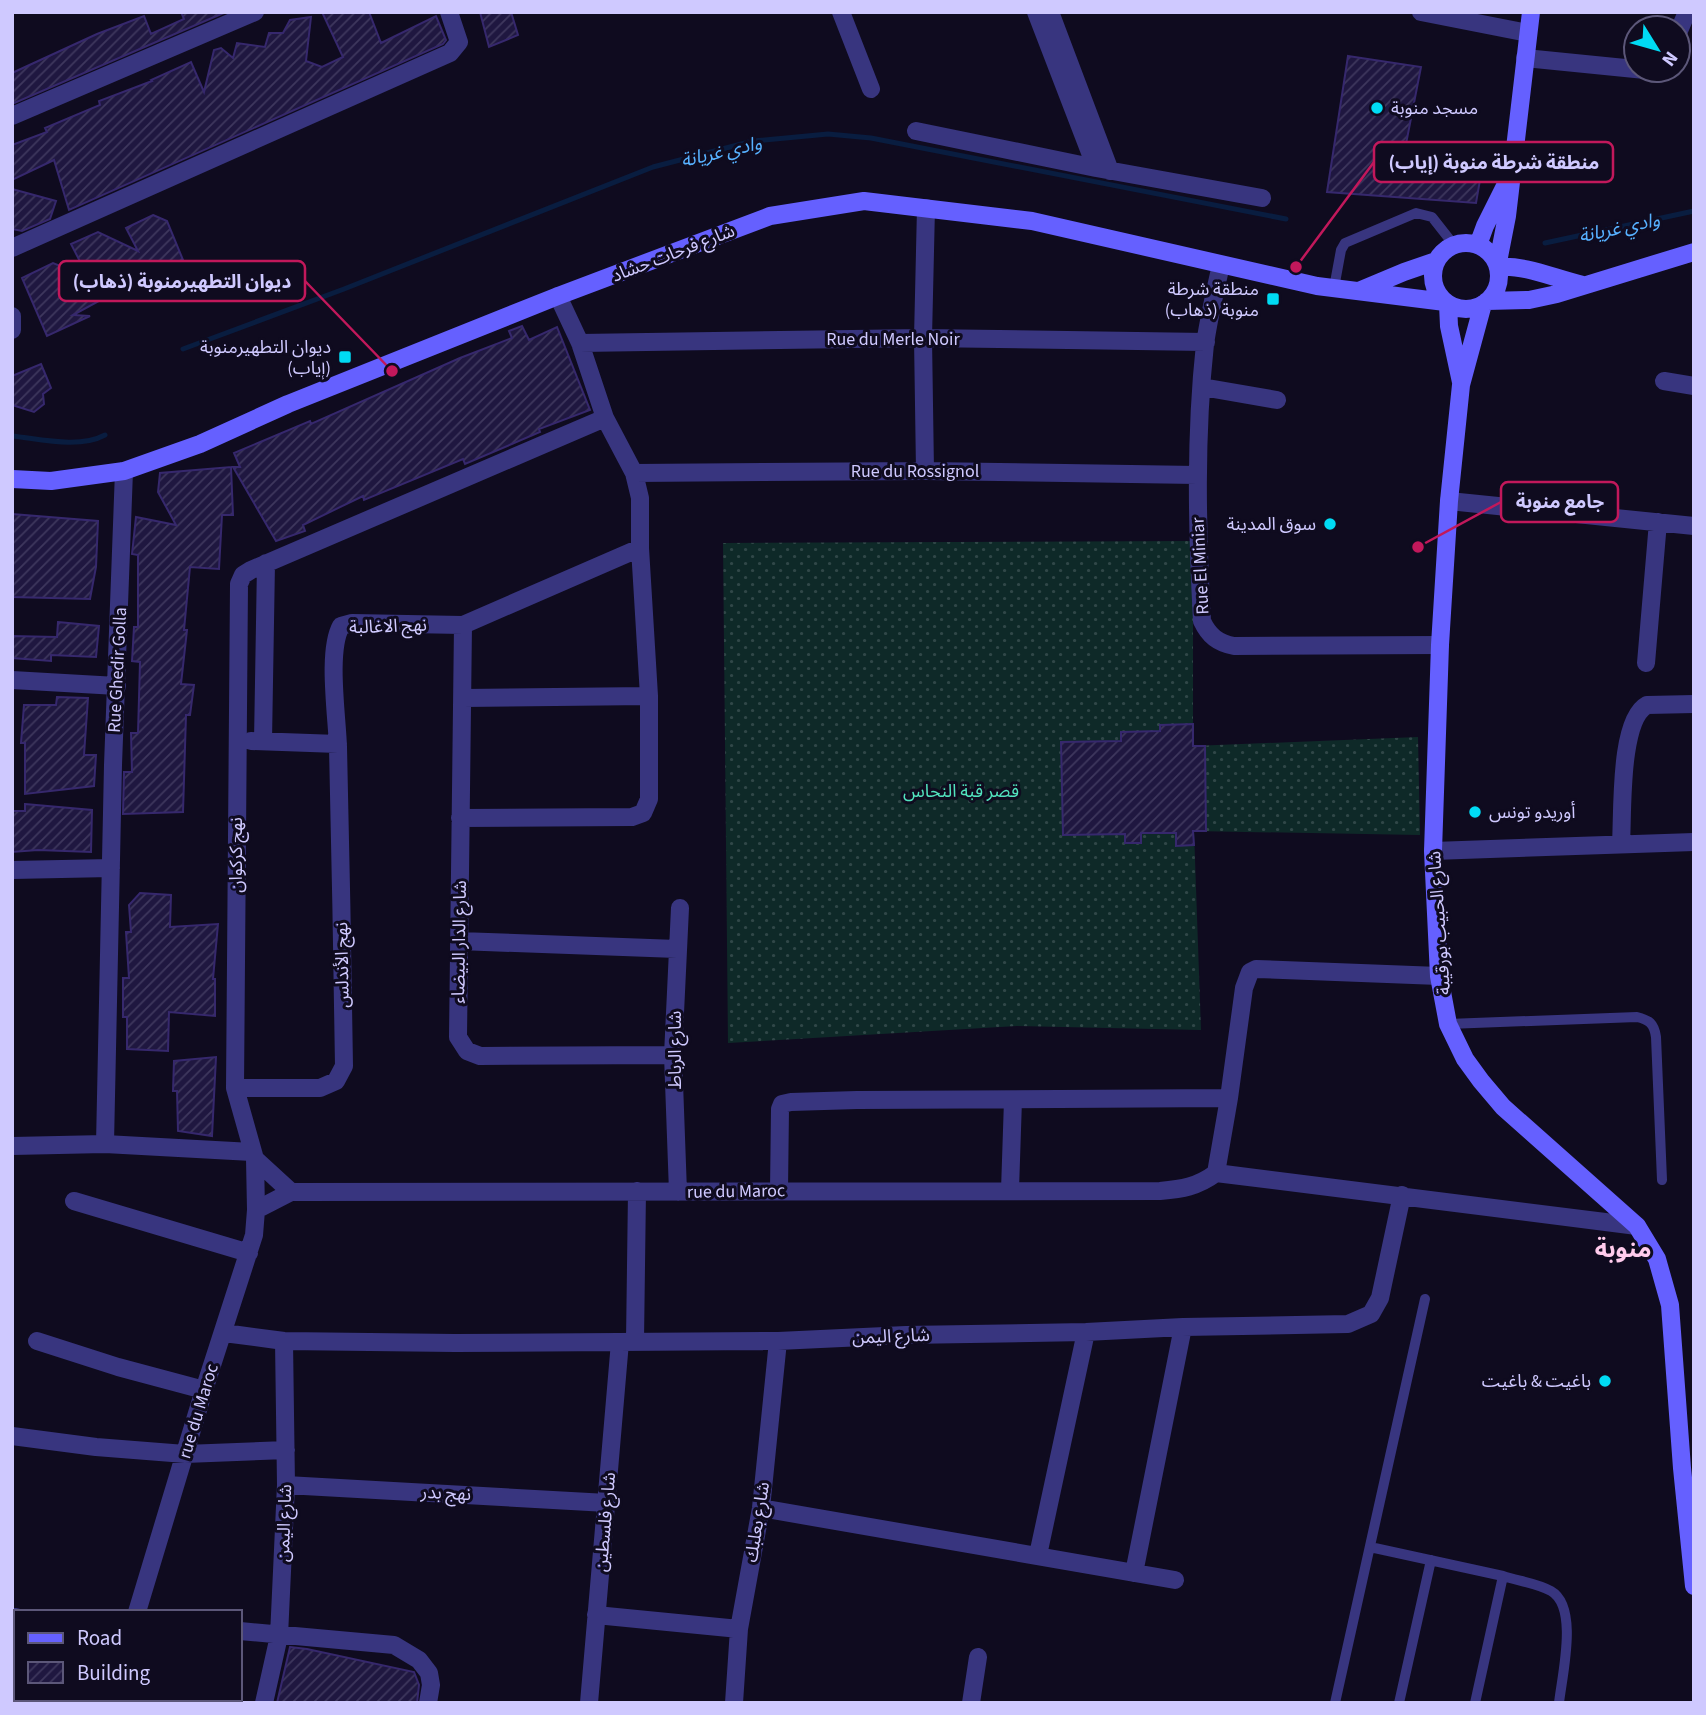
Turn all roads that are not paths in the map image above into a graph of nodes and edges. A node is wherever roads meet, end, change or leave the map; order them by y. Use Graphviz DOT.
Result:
graph roads {
  1 [pos="255,12"];
  2 [pos="449,12"];
  3 [pos="841,12"];
  4 [pos="1036,12"];
  5 [pos="1051,12"];
  6 [pos="1421,12"];
  7 [pos="1531,12"];
  8 [pos="1528,33"];
  9 [pos="1525,58"];
  10 [pos="1622,68"];
  11 [pos="871,89"];
  12 [pos="12,116"];
  13 [pos="916,131"];
  14 [pos="1513,168"];
  15 [pos="1103,169"];
  16 [pos="1262,198"];
  17 [pos="926,208"];
  18 [pos="1454,245"];
  19 [pos="1478,245"];
  20 [pos="12,248"];
  21 [pos="1694,252"];
  22 [pos="1436,261"];
  23 [pos="1220,265"];
  24 [pos="1499,265"];
  25 [pos="1583,285"];
  26 [pos="1334,288"];
  27 [pos="1360,290"];
  28 [pos="558,296"];
  29 [pos="1447,303"];
  30 [pos="1485,303"];
  31 [pos="12,316"];
  32 [pos="12,330"];
  33 [pos="923,338"];
  34 [pos="1206,342"];
  35 [pos="580,343"];
  36 [pos="1664,381"];
  37 [pos="1461,385"];
  38 [pos="1694,386"];
  39 [pos="1202,387"];
  40 [pos="1277,400"];
  41 [pos="605,418"];
  42 [pos="124,471"];
  43 [pos="925,471"];
  44 [pos="634,473"];
  45 [pos="1197,475"];
  46 [pos="12,479"];
  47 [pos="1449,501"];
  48 [pos="1658,522"];
  49 [pos="1694,526"];
  50 [pos="640,548"];
  51 [pos="266,563"];
  52 [pos="463,625"];
  53 [pos="1440,645"];
  54 [pos="1646,663"];
  55 [pos="12,680"];
  56 [pos="117,686"];
  57 [pos="649,696"];
  58 [pos="463,698"];
  59 [pos="1694,704"];
  60 [pos="236,741"];
  61 [pos="263,741"];
  62 [pos="338,744"];
  63 [pos="460,818"];
  64 [pos="1694,842"];
  65 [pos="1621,843"];
  66 [pos="1433,851"];
  67 [pos="111,869"];
  68 [pos="12,870"];
  69 [pos="680,908"];
  70 [pos="459,941"];
  71 [pos="677,949"];
  72 [pos="1439,976"];
  73 [pos="1448,1024"];
  74 [pos="673,1055"];
  75 [pos="236,1088"];
  76 [pos="1229,1098"];
  77 [pos="1013,1100"];
  78 [pos="105,1144"];
  79 [pos="12,1146"];
  80 [pos="253,1156"];
  81 [pos="1216,1173"];
  82 [pos="1662,1180"];
  83 [pos="779,1190"];
  84 [pos="1010,1190"];
  85 [pos="637,1191"];
  86 [pos="291,1192"];
  87 [pos="678,1192"];
  88 [pos="1402,1195"];
  89 [pos="74,1201"];
  90 [pos="256,1210"];
  91 [pos="1636,1226"];
  92 [pos="249,1253"];
  93 [pos="1425,1299"];
  94 [pos="1184,1327"];
  95 [pos="1086,1332"];
  96 [pos="224,1333"];
  97 [pos="37,1341"];
  98 [pos="284,1341"];
  99 [pos="627,1341"];
  100 [pos="778,1341"];
  101 [pos="204,1390"];
  102 [pos="12,1436"];
  103 [pos="286,1450"];
  104 [pos="185,1454"];
  105 [pos="1688,1469"];
  106 [pos="286,1485"];
  107 [pos="607,1503"];
  108 [pos="761,1507"];
  109 [pos="1370,1547"];
  110 [pos="1038,1555"];
  111 [pos="1430,1560"];
  112 [pos="1134,1573"];
  113 [pos="1503,1576"];
  114 [pos="1175,1580"];
  115 [pos="1694,1586"];
  116 [pos="138,1610"];
  117 [pos="596,1615"];
  118 [pos="739,1629"];
  119 [pos="242,1631"];
  120 [pos="279,1636"];
  121 [pos="978,1657"];
  122 [pos="264,1703"];
  123 [pos="428,1703"];
  124 [pos="589,1703"];
  125 [pos="734,1703"];
  126 [pos="971,1703"];
  127 [pos="1335,1703"];
  128 [pos="1399,1703"];
  129 [pos="1475,1703"];
  130 [pos="1559,1703"];
  1 -- 12 [label="street"];
  2 -- 20 [label="street"];
  3 -- 11 [label="street"];
  4 -- 15 [label="street"];
  5 -- 15 [label="street"];
  6 -- 8 [label="street"];
  7 -- 8 [label="street"];
  8 -- 9 [label="street"];
  9 -- 10 [label="street"];
  9 -- 14 [label="street"];
  13 -- 15 [label="street"];
  14 -- 19 [label="street"];
  14 -- 24 [label="street"];
  15 -- 16 [label="street"];
  17 -- 23 [label="street, شارع فرحات حشاد"];
  17 -- 28 [label="street, شارع فرحات حشاد"];
  17 -- 33 [label="street"];
  18 -- 19 [label="street"];
  18 -- 22 [label="street"];
  18 -- 26 [label="lane"];
  19 -- 24 [label="street"];
  21 -- 25 [label="street"];
  22 -- 27 [label="street, شارع فرحات حشاد"];
  22 -- 29 [label="street"];
  23 -- 26 [label="street, شارع فرحات حشاد"];
  23 -- 34 [label="street, Rue El Miniar"];
  24 -- 25 [label="street"];
  24 -- 30 [label="street"];
  25 -- 30 [label="street"];
  26 -- 27 [label="street, شارع فرحات حشاد"];
  27 -- 29 [label="street, شارع فرحات حشاد"];
  28 -- 35 [label="street"];
  28 -- 42 [label="street, شارع فرحات حشاد"];
  29 -- 30 [label="street"];
  29 -- 37 [label="street, شارع الحبيب بورقيبة"];
  30 -- 37 [label="street, شارع الحبيب بورقيبة"];
  31 -- 32 [label="street"];
  33 -- 34 [label="street, Rue du Merle Noir"];
  33 -- 35 [label="street, Rue du Merle Noir"];
  33 -- 43 [label="street"];
  34 -- 39 [label="street, Rue El Miniar"];
  35 -- 41 [label="street"];
  36 -- 38 [label="street"];
  37 -- 47 [label="street, شارع الحبيب بورقيبة"];
  39 -- 40 [label="street"];
  39 -- 45 [label="street, Rue El Miniar"];
  41 -- 44 [label="street"];
  41 -- 51 [label="street, نهج كركوان"];
  42 -- 46 [label="street, شارع فرحات حشاد"];
  42 -- 56 [label="street, Rue Ghedir Golla"];
  43 -- 44 [label="street, Rue du Rossignol"];
  43 -- 45 [label="street, Rue du Rossignol"];
  44 -- 50 [label="street"];
  45 -- 53 [label="street, Rue El Miniar"];
  47 -- 48 [label="street"];
  47 -- 53 [label="street, شارع الحبيب بورقيبة"];
  48 -- 49 [label="street"];
  48 -- 54 [label="street"];
  50 -- 52 [label="street, نهج الاغالبة"];
  50 -- 57 [label="street"];
  51 -- 60 [label="street, نهج كركوان"];
  51 -- 61 [label="street"];
  52 -- 58 [label="street, شارع الدار البيضاء"];
  52 -- 62 [label="street, نهج الاغالبة"];
  53 -- 66 [label="street, شارع الحبيب بورقيبة"];
  55 -- 56 [label="street"];
  56 -- 67 [label="street, Rue Ghedir Golla"];
  57 -- 58 [label="street"];
  57 -- 63 [label="street"];
  58 -- 63 [label="street, شارع الدار البيضاء"];
  59 -- 65 [label="street"];
  60 -- 61 [label="street"];
  60 -- 75 [label="street, نهج كركوان"];
  61 -- 62 [label="street"];
  62 -- 75 [label="street, نهج الأندلس"];
  63 -- 70 [label="street, شارع الدار البيضاء"];
  64 -- 65 [label="street"];
  65 -- 66 [label="street"];
  66 -- 72 [label="street, شارع الحبيب بورقيبة"];
  67 -- 68 [label="street"];
  67 -- 78 [label="street, Rue Ghedir Golla"];
  69 -- 71 [label="street, شارع الرباط"];
  70 -- 71 [label="street"];
  70 -- 74 [label="street, شارع الدار البيضاء"];
  71 -- 74 [label="street, شارع الرباط"];
  72 -- 73 [label="street, شارع الحبيب بورقيبة"];
  72 -- 76 [label="street"];
  73 -- 82 [label="lane"];
  73 -- 91 [label="street, شارع الحبيب بورقيبة"];
  74 -- 87 [label="street, شارع الرباط"];
  75 -- 80 [label="street, نهج كركوان"];
  76 -- 77 [label="street"];
  76 -- 81 [label="street"];
  77 -- 83 [label="street"];
  77 -- 84 [label="street"];
  78 -- 79 [label="street"];
  78 -- 80 [label="street"];
  80 -- 86 [label="street"];
  80 -- 90 [label="street, rue du Maroc"];
  81 -- 84 [label="street, rue du Maroc"];
  81 -- 88 [label="street"];
  83 -- 84 [label="street, rue du Maroc"];
  83 -- 87 [label="street, rue du Maroc"];
  85 -- 86 [label="street, rue du Maroc"];
  85 -- 87 [label="street, rue du Maroc"];
  85 -- 99 [label="street, شارع فلسطين"];
  86 -- 90 [label="street, rue du Maroc"];
  88 -- 91 [label="street"];
  88 -- 94 [label="street, شارع اليمن"];
  89 -- 92 [label="street"];
  90 -- 92 [label="street, rue du Maroc"];
  91 -- 105 [label="street, شارع الحبيب بورقيبة"];
  92 -- 96 [label="street, rue du Maroc"];
  93 -- 109 [label="lane"];
  94 -- 95 [label="street, شارع اليمن"];
  94 -- 112 [label="street"];
  95 -- 100 [label="street, شارع اليمن"];
  95 -- 110 [label="street"];
  96 -- 98 [label="street, شارع اليمن"];
  96 -- 101 [label="street, rue du Maroc"];
  97 -- 101 [label="street"];
  98 -- 99 [label="street, شارع اليمن"];
  98 -- 103 [label="street, شارع اليمن"];
  99 -- 100 [label="street, شارع اليمن"];
  99 -- 107 [label="street, شارع فلسطين"];
  100 -- 108 [label="street, شارع بعلبك"];
  101 -- 104 [label="street, rue du Maroc"];
  102 -- 104 [label="street"];
  103 -- 104 [label="street"];
  103 -- 106 [label="street, شارع اليمن"];
  104 -- 116 [label="street, rue du Maroc"];
  105 -- 115 [label="street, شارع الحبيب بورقيبة"];
  106 -- 107 [label="street, نهج بدر"];
  106 -- 120 [label="street, شارع اليمن"];
  107 -- 117 [label="street, شارع فلسطين"];
  108 -- 110 [label="street"];
  108 -- 118 [label="street, شارع بعلبك"];
  109 -- 111 [label="lane"];
  109 -- 127 [label="lane"];
  110 -- 112 [label="street"];
  111 -- 113 [label="lane"];
  111 -- 128 [label="lane"];
  112 -- 114 [label="street"];
  113 -- 129 [label="lane"];
  113 -- 130 [label="lane"];
  117 -- 118 [label="street"];
  117 -- 124 [label="street, شارع فلسطين"];
  118 -- 125 [label="street, شارع بعلبك"];
  119 -- 120 [label="street"];
  120 -- 122 [label="street, شارع اليمن"];
  120 -- 123 [label="street"];
  121 -- 126 [label="street"];
}
